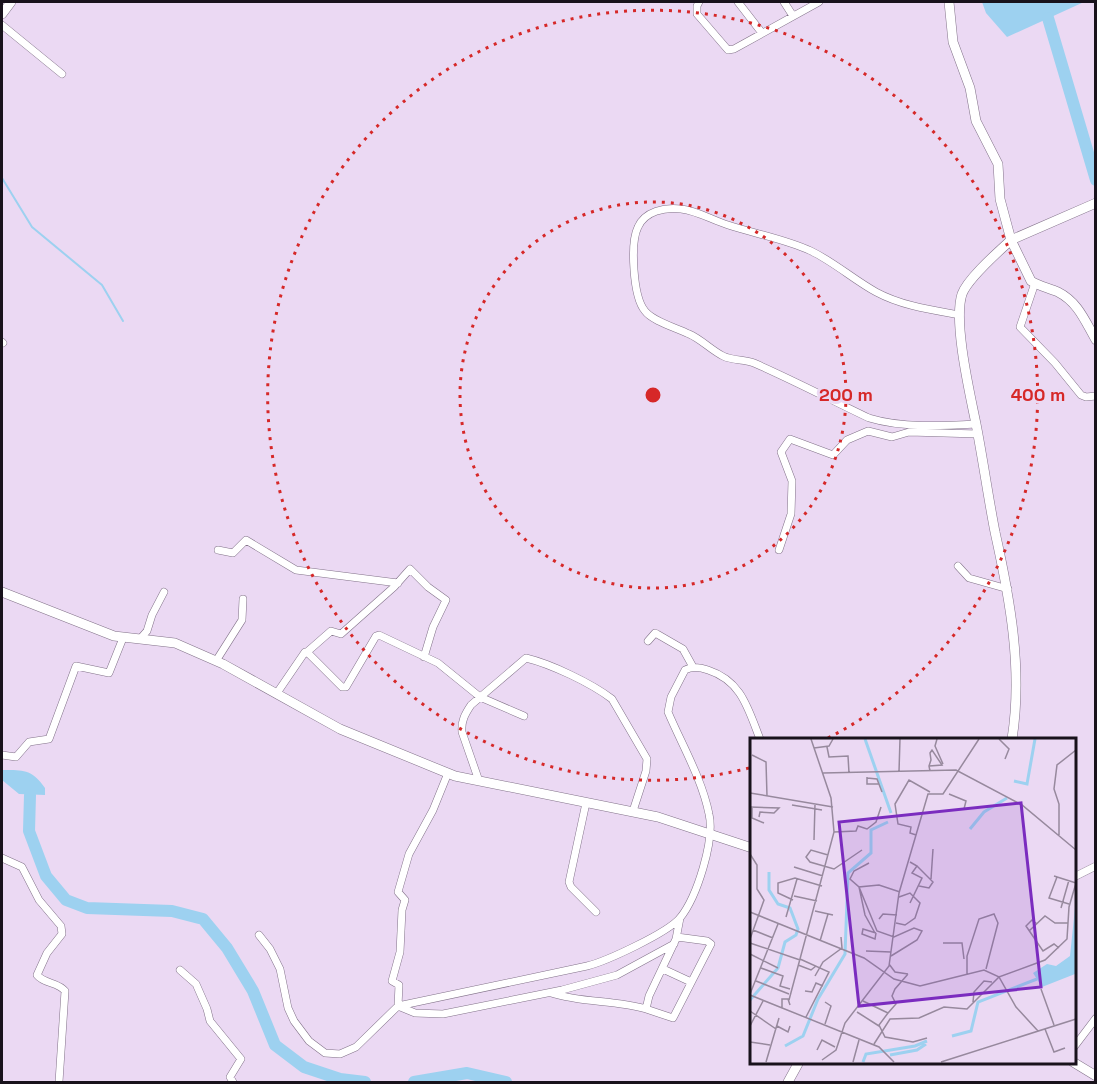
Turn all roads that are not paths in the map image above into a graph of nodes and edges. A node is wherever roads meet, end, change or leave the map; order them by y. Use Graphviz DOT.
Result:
graph roads {
  1 [pos="11,2"];
  2 [pos="699,2"];
  3 [pos="738,2"];
  4 [pos="784,2"];
  5 [pos="819,2"];
  6 [pos="949,2"];
  7 [pos="2,14"];
  8 [pos="793,16"];
  9 [pos="2,25"];
  10 [pos="762,33"];
  11 [pos="62,74"];
  12 [pos="1095,203"];
  13 [pos="1011,240"];
  14 [pos="1035,283"];
  15 [pos="960,315"];
  16 [pos="1095,340"];
  17 [pos="1095,396"];
  18 [pos="977,429"];
  19 [pos="218,550"];
  20 [pos="779,550"];
  21 [pos="958,566"];
  22 [pos="398,583"];
  23 [pos="1008,589"];
  24 [pos="2,592"];
  25 [pos="164,592"];
  26 [pos="243,599"];
  27 [pos="123,638"];
  28 [pos="140,639"];
  29 [pos="648,641"];
  30 [pos="307,652"];
  31 [pos="424,657"];
  32 [pos="216,661"];
  33 [pos="693,667"];
  34 [pos="277,693"];
  35 [pos="480,697"];
  36 [pos="524,716"];
  37 [pos="760,738"];
  38 [pos="1012,738"];
  39 [pos="2,755"];
  40 [pos="448,773"];
  41 [pos="479,781"];
  42 [pos="586,803"];
  43 [pos="633,811"];
  44 [pos="711,834"];
  45 [pos="750,847"];
  46 [pos="2,858"];
  47 [pos="1095,866"];
  48 [pos="1076,875"];
  49 [pos="596,912"];
  50 [pos="680,918"];
  51 [pos="259,935"];
  52 [pos="676,941"];
  53 [pos="663,969"];
  54 [pos="180,970"];
  55 [pos="691,982"];
  56 [pos="549,993"];
  57 [pos="398,1006"];
  58 [pos="646,1009"];
  59 [pos="1095,1018"];
  60 [pos="1076,1044"];
  61 [pos="798,1063"];
  62 [pos="1075,1063"];
  63 [pos="1095,1076"];
  64 [pos="59,1083"];
  65 [pos="232,1083"];
  66 [pos="788,1083"];
  1 -- 7 [label="street"];
  2 -- 10 [label="street"];
  3 -- 10 [label="street"];
  4 -- 8 [label="street"];
  5 -- 8 [label="street"];
  6 -- 13 [label="street"];
  8 -- 10 [label="street"];
  9 -- 11 [label="street"];
  12 -- 13 [label="street"];
  13 -- 14 [label="street"];
  13 -- 15 [label="street"];
  14 -- 16 [label="street"];
  14 -- 17 [label="street"];
  15 -- 18 [label="street"];
  15 -- 18 [label="street"];
  18 -- 20 [label="street"];
  18 -- 23 [label="street"];
  19 -- 22 [label="street"];
  21 -- 23 [label="street"];
  22 -- 30 [label="street"];
  22 -- 31 [label="street"];
  23 -- 38 [label="street"];
  24 -- 27 [label="street"];
  25 -- 28 [label="street"];
  26 -- 32 [label="street"];
  27 -- 28 [label="street"];
  27 -- 39 [label="street"];
  28 -- 32 [label="street"];
  29 -- 33 [label="street"];
  30 -- 31 [label="street"];
  30 -- 34 [label="street"];
  31 -- 35 [label="street"];
  32 -- 34 [label="street"];
  33 -- 37 [label="street"];
  33 -- 44 [label="street"];
  34 -- 40 [label="street"];
  35 -- 36 [label="street"];
  35 -- 41 [label="street"];
  35 -- 43 [label="street"];
  40 -- 41 [label="street"];
  40 -- 57 [label="street"];
  41 -- 42 [label="street"];
  42 -- 43 [label="street"];
  42 -- 49 [label="street"];
  43 -- 44 [label="street"];
  44 -- 45 [label="street"];
  44 -- 50 [label="street"];
  46 -- 64 [label="street"];
  47 -- 48 [label="street"];
  50 -- 52 [label="street"];
  50 -- 57 [label="street"];
  51 -- 57 [label="street"];
  52 -- 53 [label="street"];
  52 -- 55 [label="street"];
  52 -- 56 [label="street"];
  53 -- 55 [label="street"];
  53 -- 58 [label="street"];
  54 -- 65 [label="street"];
  55 -- 58 [label="street"];
  56 -- 57 [label="street"];
  56 -- 58 [label="street"];
  59 -- 60 [label="street"];
  61 -- 66 [label="street"];
  62 -- 63 [label="street"];
}
